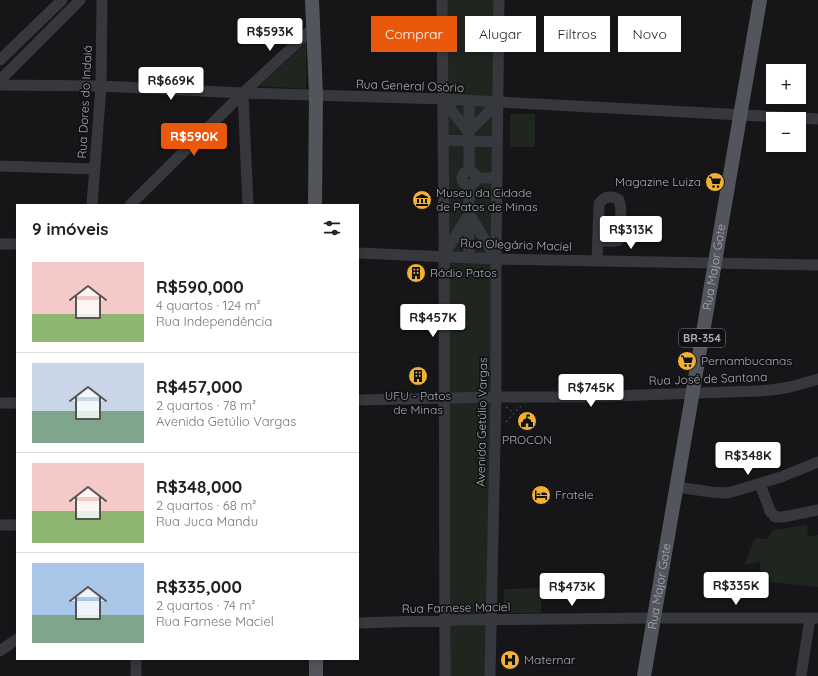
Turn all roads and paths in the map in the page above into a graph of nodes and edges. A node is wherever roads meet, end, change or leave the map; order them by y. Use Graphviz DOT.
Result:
graph roads {
  1 [pos="62,0"];
  2 [pos="80,0"];
  3 [pos="102,0"];
  4 [pos="312,0"];
  5 [pos="442,0"];
  6 [pos="499,0"];
  7 [pos="760,0"];
  8 [pos="313,28"];
  9 [pos="0,60"];
  10 [pos="0,80"];
  11 [pos="0,85"];
  12 [pos="101,86"];
  13 [pos="243,93"];
  14 [pos="316,95"];
  15 [pos="443,99"];
  16 [pos="469,101"];
  17 [pos="498,103"];
  18 [pos="740,115"];
  19 [pos="818,119"];
  20 [pos="468,137"];
  21 [pos="443,140"];
  22 [pos="497,142"];
  23 [pos="0,166"];
  24 [pos="94,169"];
  25 [pos="444,178"];
  26 [pos="469,178"];
  27 [pos="497,178"];
  28 [pos="92,204"];
  29 [pos="131,204"];
  30 [pos="248,204"];
  31 [pos="315,204"];
  32 [pos="469,214"];
  33 [pos="598,241"];
  34 [pos="0,244"];
  35 [pos="16,244"];
  36 [pos="359,253"];
  37 [pos="444,256"];
  38 [pos="469,257"];
  39 [pos="496,259"];
  40 [pos="597,261"];
  41 [pos="715,263"];
  42 [pos="818,265"];
  43 [pos="818,379"];
  44 [pos="692,392"];
  45 [pos="496,397"];
  46 [pos="529,397"];
  47 [pos="445,399"];
  48 [pos="359,400"];
  49 [pos="0,403"];
  50 [pos="16,403"];
  51 [pos="495,434"];
  52 [pos="818,462"];
  53 [pos="760,484"];
  54 [pos="677,487"];
  55 [pos="818,510"];
  56 [pos="0,525"];
  57 [pos="16,525"];
  58 [pos="653,618"];
  59 [pos="814,618"];
  60 [pos="491,620"];
  61 [pos="444,621"];
  62 [pos="359,623"];
  63 [pos="16,640"];
  64 [pos="0,651"];
  65 [pos="136,660"];
  66 [pos="316,660"];
  67 [pos="136,676"];
  68 [pos="316,676"];
  69 [pos="445,676"];
  70 [pos="490,676"];
  71 [pos="644,676"];
  72 [pos="801,676"];
  1 -- 9 [label="street"];
  2 -- 10 [label="street"];
  3 -- 12 [label="street, Rua Dores do Indaiá"];
  4 -- 8 [label="main road"];
  5 -- 15 [label="street"];
  6 -- 17 [label="street, Avenida Getúlio Vargas"];
  7 -- 18 [label="main road, Rua Major Gote / BR-354"];
  8 -- 13 [label="street"];
  8 -- 14 [label="main road"];
  11 -- 12 [label="street, Rua General Osório"];
  12 -- 13 [label="street, Rua General Osório"];
  12 -- 24 [label="street, Rua Dores do Indaiá"];
  13 -- 14 [label="street, Rua General Osório"];
  13 -- 29 [label="street"];
  13 -- 30 [label="street"];
  14 -- 15 [label="street, Rua General Osório"];
  14 -- 31 [label="main road"];
  15 -- 16 [label="street, Rua General Osório"];
  15 -- 20 [label="street"];
  15 -- 21 [label="street"];
  16 -- 17 [label="street, Rua General Osório"];
  16 -- 20 [label="street"];
  17 -- 18 [label="street, Rua General Osório"];
  17 -- 20 [label="street"];
  17 -- 22 [label="street, Avenida Getúlio Vargas"];
  18 -- 19 [label="street, Rua General Osório"];
  18 -- 41 [label="main road, Rua Major Gote / BR-354"];
  20 -- 21 [label="street"];
  20 -- 22 [label="street"];
  20 -- 26 [label="street"];
  21 -- 25 [label="street"];
  22 -- 27 [label="street, Avenida Getúlio Vargas"];
  23 -- 24 [label="street"];
  24 -- 28 [label="street, Rua Dores do Indaiá"];
  25 -- 26 [label="street"];
  25 -- 37 [label="street"];
  26 -- 27 [label="street"];
  26 -- 32 [label="street"];
  27 -- 39 [label="street, Avenida Getúlio Vargas"];
  32 -- 37 [label="street"];
  32 -- 38 [label="street"];
  32 -- 39 [label="street"];
  33 -- 40 [label="street"];
  34 -- 35 [label="street"];
  36 -- 37 [label="street, Rua Olegário Maciel"];
  37 -- 38 [label="street, Rua Olegário Maciel"];
  37 -- 47 [label="street"];
  38 -- 39 [label="street, Rua Olegário Maciel"];
  39 -- 40 [label="street, Rua Olegário Maciel"];
  39 -- 45 [label="street, Avenida Getúlio Vargas"];
  40 -- 41 [label="street, Rua Olegário Maciel"];
  41 -- 42 [label="street, Rua Olegário Maciel"];
  41 -- 44 [label="main road, Rua Major Gote / BR-354"];
  43 -- 44 [label="street, Rua José de Santana"];
  44 -- 46 [label="street, Rua José de Santana"];
  44 -- 54 [label="main road, Rua Major Gote / BR-354"];
  45 -- 46 [label="street, Rua José de Santana"];
  45 -- 47 [label="street, Rua José de Santana"];
  45 -- 51 [label="street, Avenida Getúlio Vargas"];
  46 -- 51 [label="path"];
  47 -- 48 [label="street, Rua José de Santana"];
  47 -- 61 [label="street"];
  49 -- 50 [label="street"];
  51 -- 60 [label="street, Avenida Getúlio Vargas"];
  52 -- 53 [label="street"];
  53 -- 54 [label="street"];
  53 -- 55 [label="street"];
  54 -- 58 [label="main road, Rua Major Gote / BR-354"];
  56 -- 57 [label="street"];
  58 -- 59 [label="street, Rua Farnese Maciel"];
  58 -- 60 [label="street, Rua Farnese Maciel"];
  58 -- 71 [label="main road, Rua Major Gote / BR-354"];
  59 -- 72 [label="street"];
  60 -- 61 [label="street, Rua Farnese Maciel"];
  60 -- 70 [label="street, Avenida Getúlio Vargas"];
  61 -- 62 [label="street, Rua Farnese Maciel"];
  61 -- 69 [label="street"];
  63 -- 64 [label="street"];
  65 -- 67 [label="street"];
  66 -- 68 [label="main road"];
}
